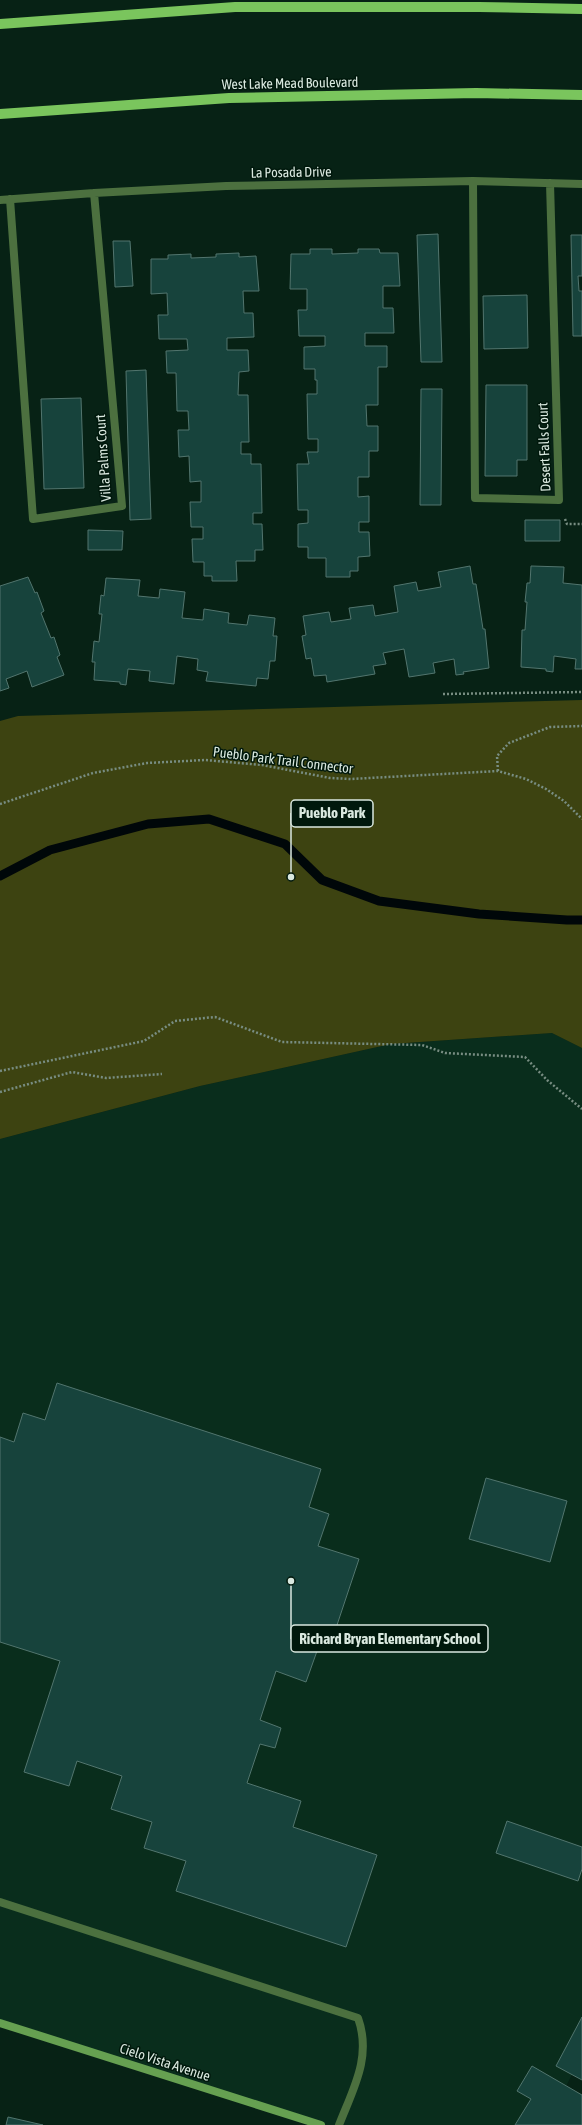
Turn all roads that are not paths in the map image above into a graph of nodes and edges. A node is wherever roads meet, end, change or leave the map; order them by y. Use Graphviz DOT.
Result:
graph roads {
  1 [pos="582,9"];
  2 [pos="0,24"];
  3 [pos="582,95"];
  4 [pos="0,114"];
  5 [pos="473,181"];
  6 [pos="550,183"];
  7 [pos="582,184"];
  8 [pos="94,193"];
  9 [pos="10,199"];
  10 [pos="0,200"];
  11 [pos="0,1902"];
  12 [pos="0,2023"];
  13 [pos="321,2125"];
  14 [pos="339,2125"];
  1 -- 2 [label="main road"];
  3 -- 4 [label="main road, West Lake Mead Boulevard"];
  5 -- 6 [label="street, La Posada Drive"];
  5 -- 6 [label="street, Desert Falls Court"];
  5 -- 8 [label="street, La Posada Drive"];
  6 -- 7 [label="street, La Posada Drive"];
  8 -- 9 [label="street, La Posada Drive"];
  8 -- 9 [label="street, Villa Palms Court"];
  9 -- 10 [label="street, La Posada Drive"];
  11 -- 14 [label="street"];
  12 -- 13 [label="street, Cielo Vista Avenue"];
}
